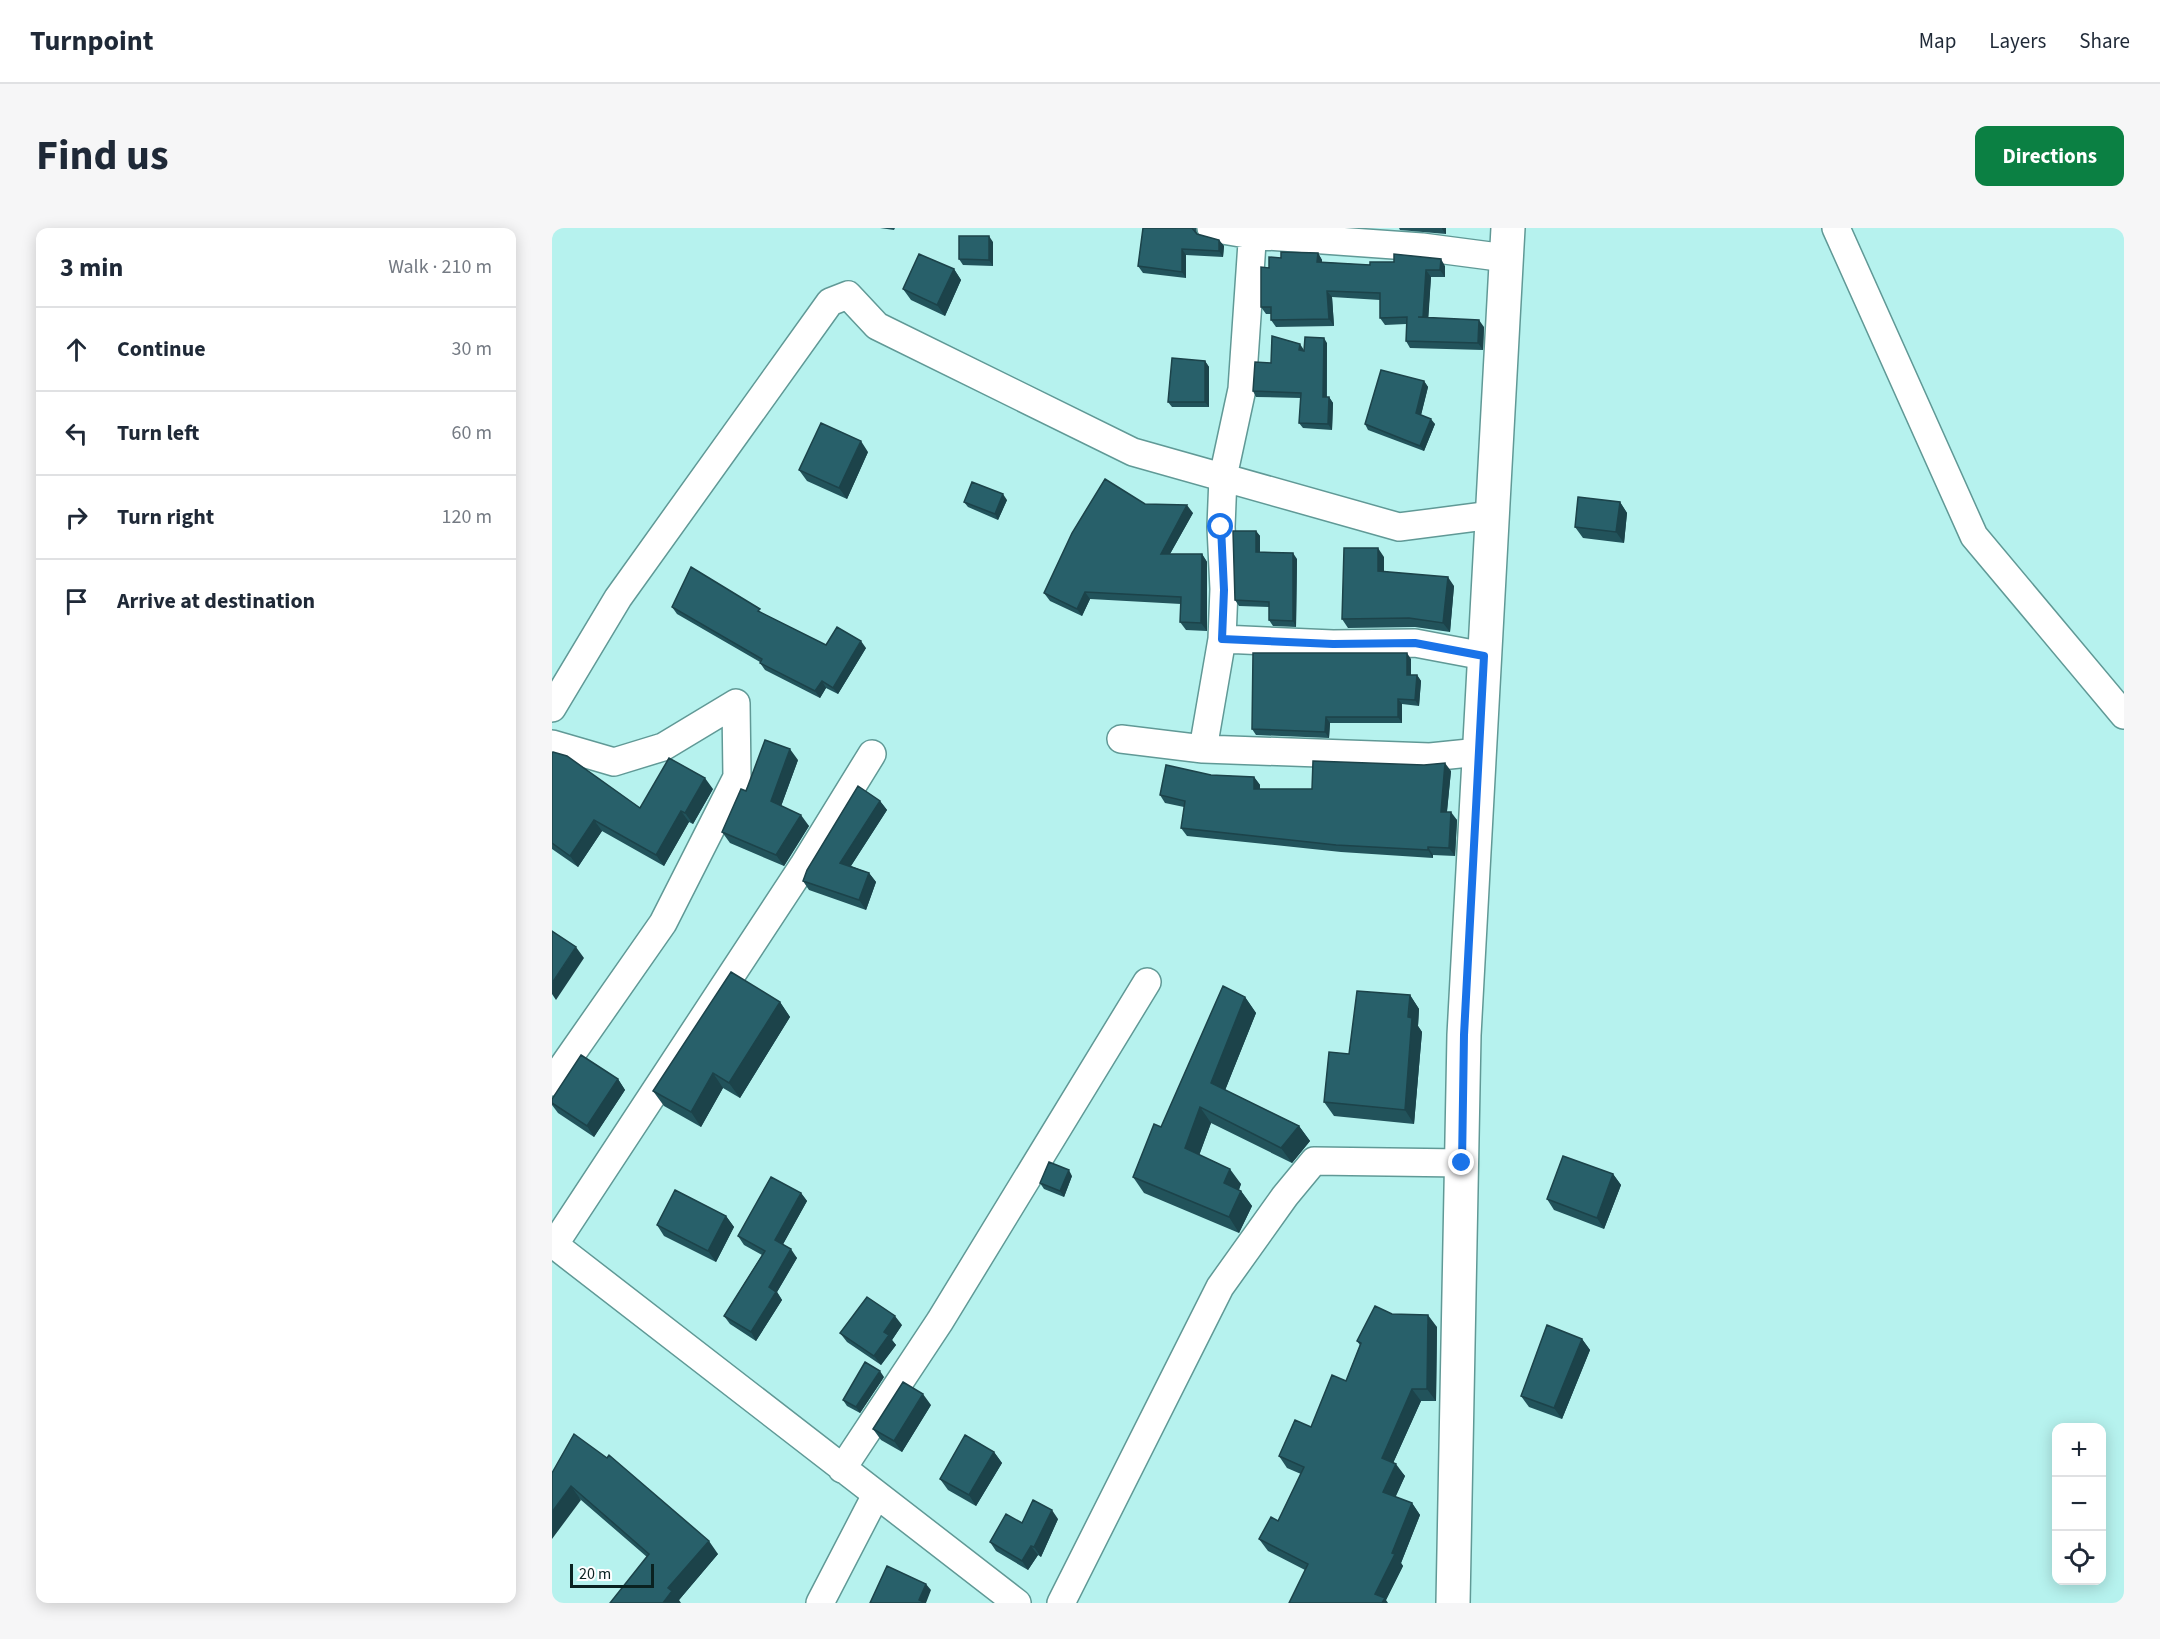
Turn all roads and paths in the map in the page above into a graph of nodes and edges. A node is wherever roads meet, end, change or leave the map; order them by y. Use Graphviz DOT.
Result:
graph roads {
  1 [pos="1211,228"];
  2 [pos="1836,228"];
  3 [pos="1253,232"];
  4 [pos="1507,243"];
  5 [pos="1223,477"];
  6 [pos="1492,515"];
  7 [pos="1222,639"];
  8 [pos="1484,656"];
  9 [pos="552,708"];
  10 [pos="2124,715"];
  11 [pos="1121,739"];
  12 [pos="552,744"];
  13 [pos="1203,749"];
  14 [pos="1479,752"];
  15 [pos="872,754"];
  16 [pos="1147,982"];
  17 [pos="552,1082"];
  18 [pos="1462,1163"];
  19 [pos="553,1244"];
  20 [pos="842,1469"];
  21 [pos="876,1495"];
  22 [pos="820,1603"];
  23 [pos="1017,1603"];
  24 [pos="1061,1603"];
  25 [pos="1453,1603"];
  1 -- 3 [label="street"];
  2 -- 10 [label="street"];
  3 -- 4 [label="street"];
  3 -- 5 [label="street"];
  4 -- 6 [label="main road"];
  5 -- 6 [label="street"];
  5 -- 7 [label="street"];
  5 -- 9 [label="street"];
  6 -- 8 [label="main road"];
  7 -- 8 [label="street"];
  7 -- 13 [label="street"];
  8 -- 14 [label="main road"];
  11 -- 13 [label="street"];
  12 -- 17 [label="street"];
  13 -- 14 [label="street"];
  14 -- 18 [label="main road"];
  15 -- 19 [label="street"];
  16 -- 20 [label="street"];
  18 -- 24 [label="street"];
  18 -- 25 [label="main road"];
  19 -- 20 [label="street"];
  20 -- 21 [label="street"];
  21 -- 22 [label="street"];
  21 -- 23 [label="street"];
}
